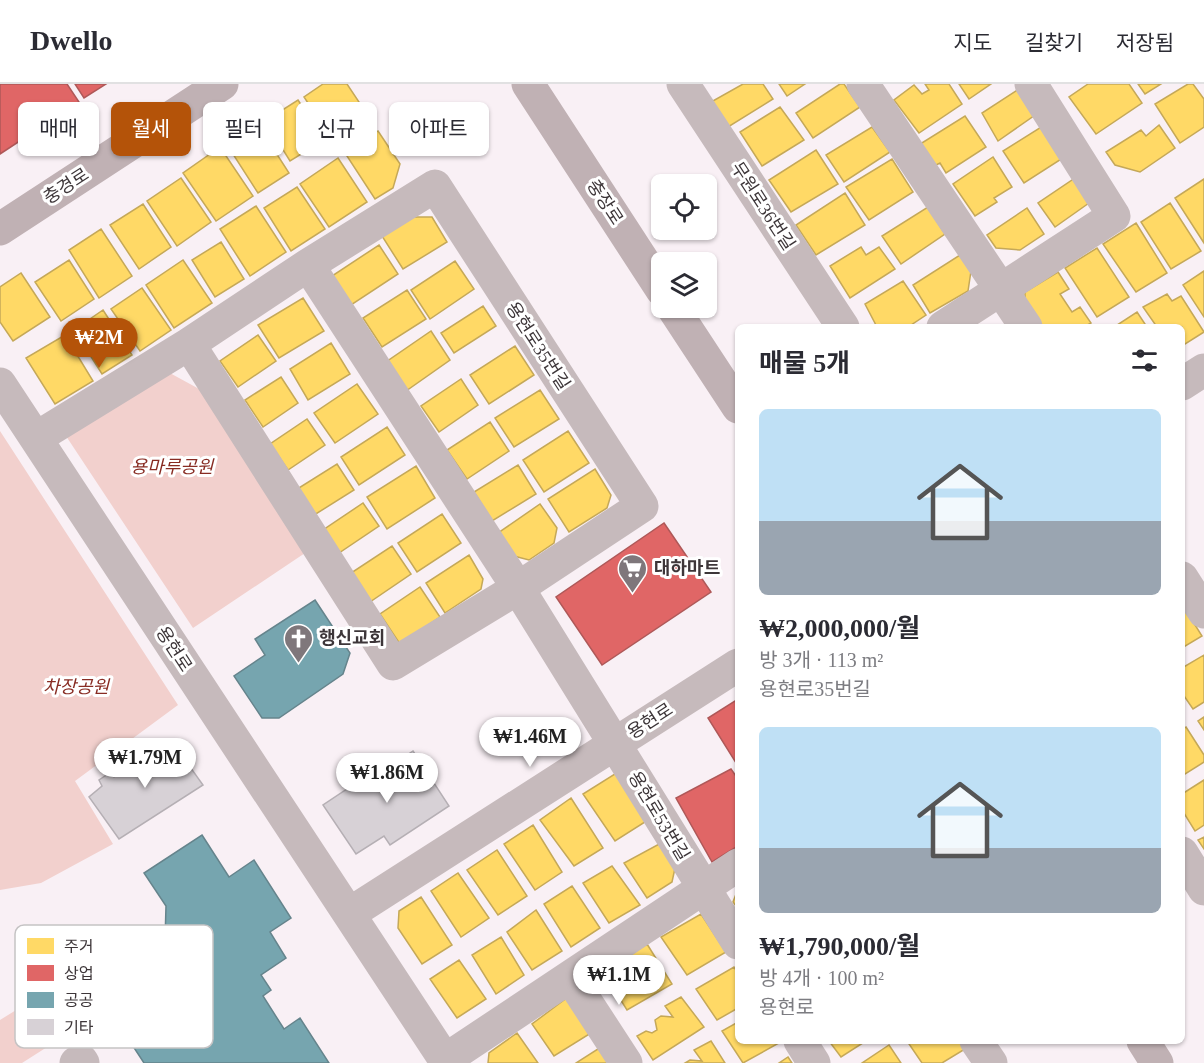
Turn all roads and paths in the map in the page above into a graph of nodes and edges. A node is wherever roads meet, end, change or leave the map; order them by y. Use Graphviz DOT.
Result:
graph roads {
  1 [pos="222,84"];
  2 [pos="528,84"];
  3 [pos="683,84"];
  4 [pos="864,84"];
  5 [pos="1031,84"];
  6 [pos="0,229"];
  7 [pos="308,265"];
  8 [pos="651,273"];
  9 [pos="1002,288"];
  10 [pos="680,318"];
  11 [pos="841,324"];
  12 [pos="948,324"];
  13 [pos="1024,324"];
  14 [pos="189,344"];
  15 [pos="1204,370"];
  16 [pos="1185,382"];
  17 [pos="0,384"];
  18 [pos="735,402"];
  19 [pos="36,438"];
  20 [pos="1204,561"];
  21 [pos="1185,575"];
  22 [pos="1185,582"];
  23 [pos="518,588"];
  24 [pos="1204,612"];
  25 [pos="735,667"];
  26 [pos="615,743"];
  27 [pos="1185,858"];
  28 [pos="735,867"];
  29 [pos="704,888"];
  30 [pos="1204,890"];
  31 [pos="349,914"];
  32 [pos="735,937"];
  33 [pos="570,977"];
  34 [pos="802,1044"];
  35 [pos="978,1044"];
  36 [pos="1145,1044"];
  37 [pos="446,1062"];
  38 [pos="76,1063"];
  39 [pos="83,1063"];
  40 [pos="626,1063"];
  41 [pos="814,1063"];
  42 [pos="991,1063"];
  43 [pos="1157,1063"];
  1 -- 6 [label="main road, 충경로"];
  2 -- 8 [label="main road, 충장로"];
  3 -- 11 [label="street, 무원로36번길"];
  4 -- 9 [label="street"];
  5 -- 9 [label="street"];
  7 -- 14 [label="street, 용현로35번길"];
  7 -- 23 [label="street"];
  7 -- 23 [label="street, 용현로35번길"];
  9 -- 12 [label="street"];
  9 -- 13 [label="street"];
  10 -- 18 [label="main road"];
  14 -- 19 [label="street, 용현로35번길"];
  14 -- 23 [label="street, 용현로35번길"];
  15 -- 16 [label="street"];
  17 -- 19 [label="street, 용현로"];
  19 -- 31 [label="street, 용현로"];
  20 -- 21 [label="street"];
  22 -- 24 [label="street"];
  23 -- 26 [label="street"];
  25 -- 26 [label="street, 용현로"];
  26 -- 29 [label="street, 용현로53번길"];
  26 -- 31 [label="street, 용현로"];
  27 -- 30 [label="street"];
  28 -- 29 [label="street"];
  29 -- 32 [label="street, 용현로53번길"];
  29 -- 33 [label="street"];
  31 -- 37 [label="street, 용현로"];
  33 -- 37 [label="street"];
  33 -- 40 [label="street"];
  34 -- 41 [label="street"];
  35 -- 42 [label="street"];
  36 -- 43 [label="main road"];
  38 -- 39 [label="street"];
}
